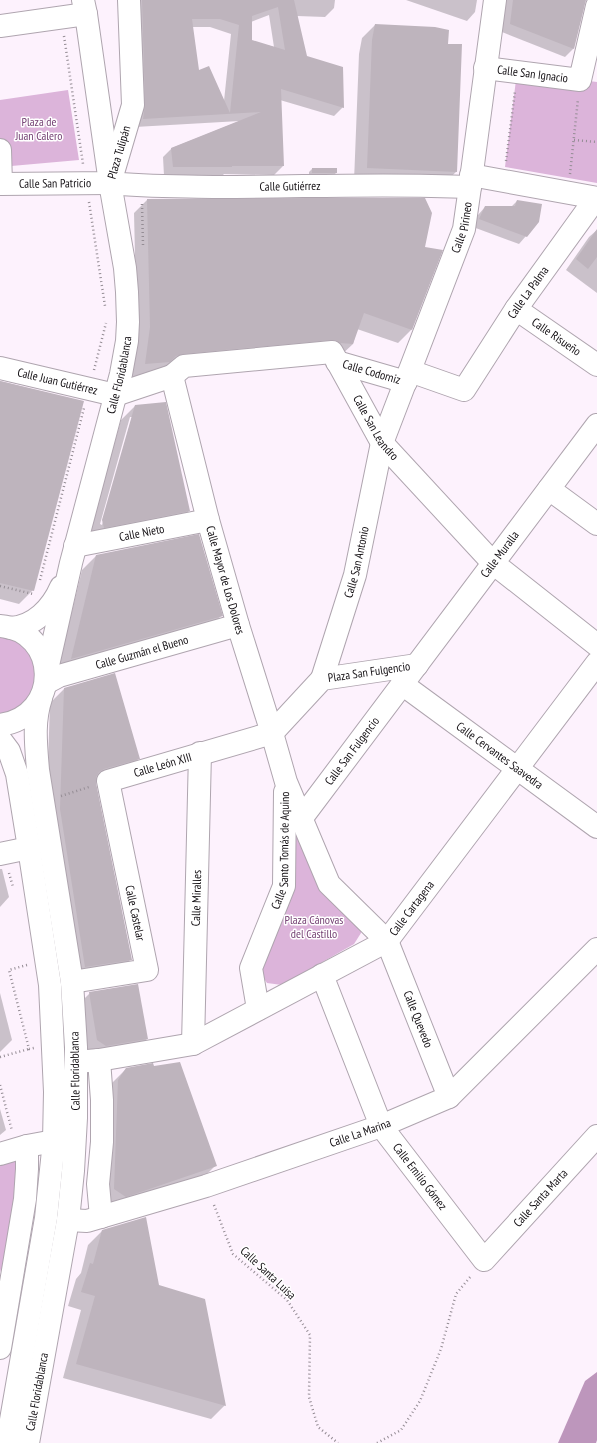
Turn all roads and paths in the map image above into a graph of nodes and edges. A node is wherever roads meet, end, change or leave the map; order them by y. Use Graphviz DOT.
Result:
graph roads {
  1 [pos="130,0"];
  2 [pos="495,0"];
  3 [pos="85,4"];
  4 [pos="597,6"];
  5 [pos="61,17"];
  6 [pos="0,26"];
  7 [pos="485,68"];
  8 [pos="517,72"];
  9 [pos="580,80"];
  10 [pos="574,140"];
  11 [pos="597,142"];
  12 [pos="0,150"];
  13 [pos="505,167"];
  14 [pos="570,178"];
  15 [pos="471,181"];
  16 [pos="86,183"];
  17 [pos="110,183"];
  18 [pos="0,184"];
  19 [pos="597,198"];
  20 [pos="516,309"];
  21 [pos="337,362"];
  22 [pos="597,365"];
  23 [pos="0,368"];
  24 [pos="172,376"];
  25 [pos="408,376"];
  26 [pos="464,390"];
  27 [pos="115,395"];
  28 [pos="594,435"];
  29 [pos="382,443"];
  30 [pos="549,488"];
  31 [pos="208,520"];
  32 [pos="597,524"];
  33 [pos="73,555"];
  34 [pos="46,556"];
  35 [pos="493,563"];
  36 [pos="0,586"];
  37 [pos="38,587"];
  38 [pos="36,595"];
  39 [pos="238,624"];
  40 [pos="3,625"];
  41 [pos="597,645"];
  42 [pos="597,663"];
  43 [pos="417,665"];
  44 [pos="322,679"];
  45 [pos="402,684"];
  46 [pos="44,685"];
  47 [pos="0,725"];
  48 [pos="272,733"];
  49 [pos="0,739"];
  50 [pos="200,753"];
  51 [pos="518,768"];
  52 [pos="108,781"];
  53 [pos="286,782"];
  54 [pos="60,797"];
  55 [pos="301,819"];
  56 [pos="597,827"];
  57 [pos="30,848"];
  58 [pos="0,854"];
  59 [pos="387,941"];
  60 [pos="597,949"];
  61 [pos="29,965"];
  62 [pos="322,975"];
  63 [pos="72,982"];
  64 [pos="258,1009"];
  65 [pos="193,1044"];
  66 [pos="37,1047"];
  67 [pos="29,1049"];
  68 [pos="0,1057"];
  69 [pos="99,1060"];
  70 [pos="76,1062"];
  71 [pos="0,1085"];
  72 [pos="449,1097"];
  73 [pos="380,1126"];
  74 [pos="597,1136"];
  75 [pos="54,1140"];
  76 [pos="20,1142"];
  77 [pos="0,1154"];
  78 [pos="206,1186"];
  79 [pos="101,1217"];
  80 [pos="68,1220"];
  81 [pos="484,1260"];
  82 [pos="0,1269"];
  83 [pos="5,1307"];
  84 [pos="0,1348"];
  85 [pos="7,1443"];
  86 [pos="28,1443"];
  87 [pos="338,1443"];
  88 [pos="377,1443"];
  1 -- 17 [label="street, Plaza Tulipán"];
  2 -- 7 [label="street, Calle Pirineo"];
  3 -- 5 [label="street"];
  3 -- 17 [label="street, Plaza Tulipán"];
  4 -- 9 [label="street"];
  5 -- 6 [label="street"];
  5 -- 16 [label="path"];
  7 -- 8 [label="street, Calle San Ignacio"];
  7 -- 15 [label="street, Calle Pirineo"];
  8 -- 9 [label="street, Calle San Ignacio"];
  8 -- 13 [label="path"];
  9 -- 10 [label="path"];
  10 -- 11 [label="path"];
  10 -- 14 [label="path"];
  12 -- 18 [label="street"];
  15 -- 17 [label="street, Calle Gutiérrez"];
  15 -- 19 [label="street, Calle Gutiérrez"];
  15 -- 25 [label="street, Calle Pirineo"];
  16 -- 17 [label="street, Calle San Patricio"];
  16 -- 18 [label="street, Calle San Patricio"];
  17 -- 27 [label="street, Calle Floridablanca"];
  19 -- 20 [label="street, Calle La Palma"];
  20 -- 22 [label="street, Calle Risueño"];
  20 -- 26 [label="street, Calle La Palma"];
  21 -- 24 [label="street, Calle San Leandro"];
  21 -- 25 [label="street, Calle Codorniz"];
  21 -- 29 [label="street, Calle San Leandro"];
  23 -- 27 [label="street, Calle Juan Gutiérrez"];
  24 -- 27 [label="street, Calle San Leandro"];
  24 -- 31 [label="street, Calle Mayor de Los Dolores"];
  25 -- 26 [label="street, Calle Codorniz"];
  25 -- 29 [label="street, Calle Pirineo"];
  27 -- 33 [label="street, Calle Floridablanca"];
  28 -- 30 [label="street, Calle Muralla"];
  29 -- 35 [label="street, Calle San Leandro"];
  29 -- 44 [label="street, Calle San Antonio"];
  30 -- 32 [label="street"];
  30 -- 35 [label="street, Calle Muralla"];
  31 -- 33 [label="street, Calle Nieto"];
  31 -- 39 [label="street, Calle Mayor de Los Dolores"];
  33 -- 40 [label="street, Calle Floridablanca"];
  33 -- 46 [label="street, Calle Floridablanca"];
  34 -- 37 [label="path"];
  35 -- 41 [label="street, Calle San Leandro"];
  35 -- 43 [label="street, Calle Muralla"];
  36 -- 38 [label="path"];
  39 -- 46 [label="street, Calle Guzmán el Bueno"];
  39 -- 48 [label="street, Calle Mayor de Los Dolores"];
  40 -- 46 [label="street"];
  42 -- 51 [label="street, Calle Cartagena"];
  43 -- 44 [label="street, Plaza San Fulgencio"];
  43 -- 45 [label="street, Calle Muralla"];
  44 -- 48 [label="street, Plaza San Fulgencio"];
  45 -- 51 [label="street, Calle Cervantes Saavedra"];
  45 -- 55 [label="street, Calle San Fulgencio"];
  46 -- 47 [label="street"];
  46 -- 63 [label="street, Calle Floridablanca"];
  48 -- 50 [label="street, Calle León XIII"];
  48 -- 53 [label="street, Calle Mayor de Los Dolores"];
  49 -- 57 [label="street, Calle Floridablanca"];
  50 -- 52 [label="street, Calle León XIII"];
  50 -- 65 [label="street, Calle Miralles"];
  51 -- 56 [label="street, Calle Cervantes Saavedra"];
  51 -- 59 [label="street, Calle Cartagena"];
  52 -- 54 [label="path"];
  52 -- 63 [label="street, Calle Castelar"];
  53 -- 55 [label="street, Calle Santo Tomás de Aquino"];
  53 -- 64 [label="street, Calle Santo Tomás de Aquino"];
  55 -- 59 [label="street, Calle Santo Tomás de Aquino"];
  57 -- 58 [label="street"];
  57 -- 75 [label="street, Calle Floridablanca"];
  59 -- 62 [label="street, Calle Cartagena"];
  59 -- 72 [label="street, Calle Quevedo"];
  60 -- 72 [label="street, Calle La Marina"];
  61 -- 67 [label="path"];
  62 -- 64 [label="street, Calle Cartagena"];
  62 -- 73 [label="street, Calle Emilio Gómez"];
  63 -- 70 [label="street, Calle Floridablanca"];
  64 -- 65 [label="street, Calle Cartagena"];
  65 -- 69 [label="street, Calle Cartagena"];
  66 -- 67 [label="path"];
  67 -- 68 [label="path"];
  69 -- 70 [label="street, Calle Cartagena"];
  69 -- 79 [label="street"];
  70 -- 80 [label="street, Calle Floridablanca"];
  71 -- 76 [label="path"];
  72 -- 73 [label="street, Calle La Marina"];
  73 -- 78 [label="street, Calle La Marina"];
  73 -- 81 [label="street, Calle Emilio Gómez"];
  74 -- 81 [label="street, Calle Santa Marta"];
  75 -- 76 [label="street"];
  75 -- 85 [label="street, Calle Floridablanca"];
  76 -- 77 [label="street"];
  76 -- 83 [label="street"];
  78 -- 79 [label="street, Calle La Marina"];
  78 -- 87 [label="path, Calle Santa Luisa"];
  79 -- 80 [label="street, Calle La Marina"];
  80 -- 86 [label="street, Calle Floridablanca"];
  81 -- 88 [label="path"];
  82 -- 83 [label="street"];
  83 -- 84 [label="street"];
}
